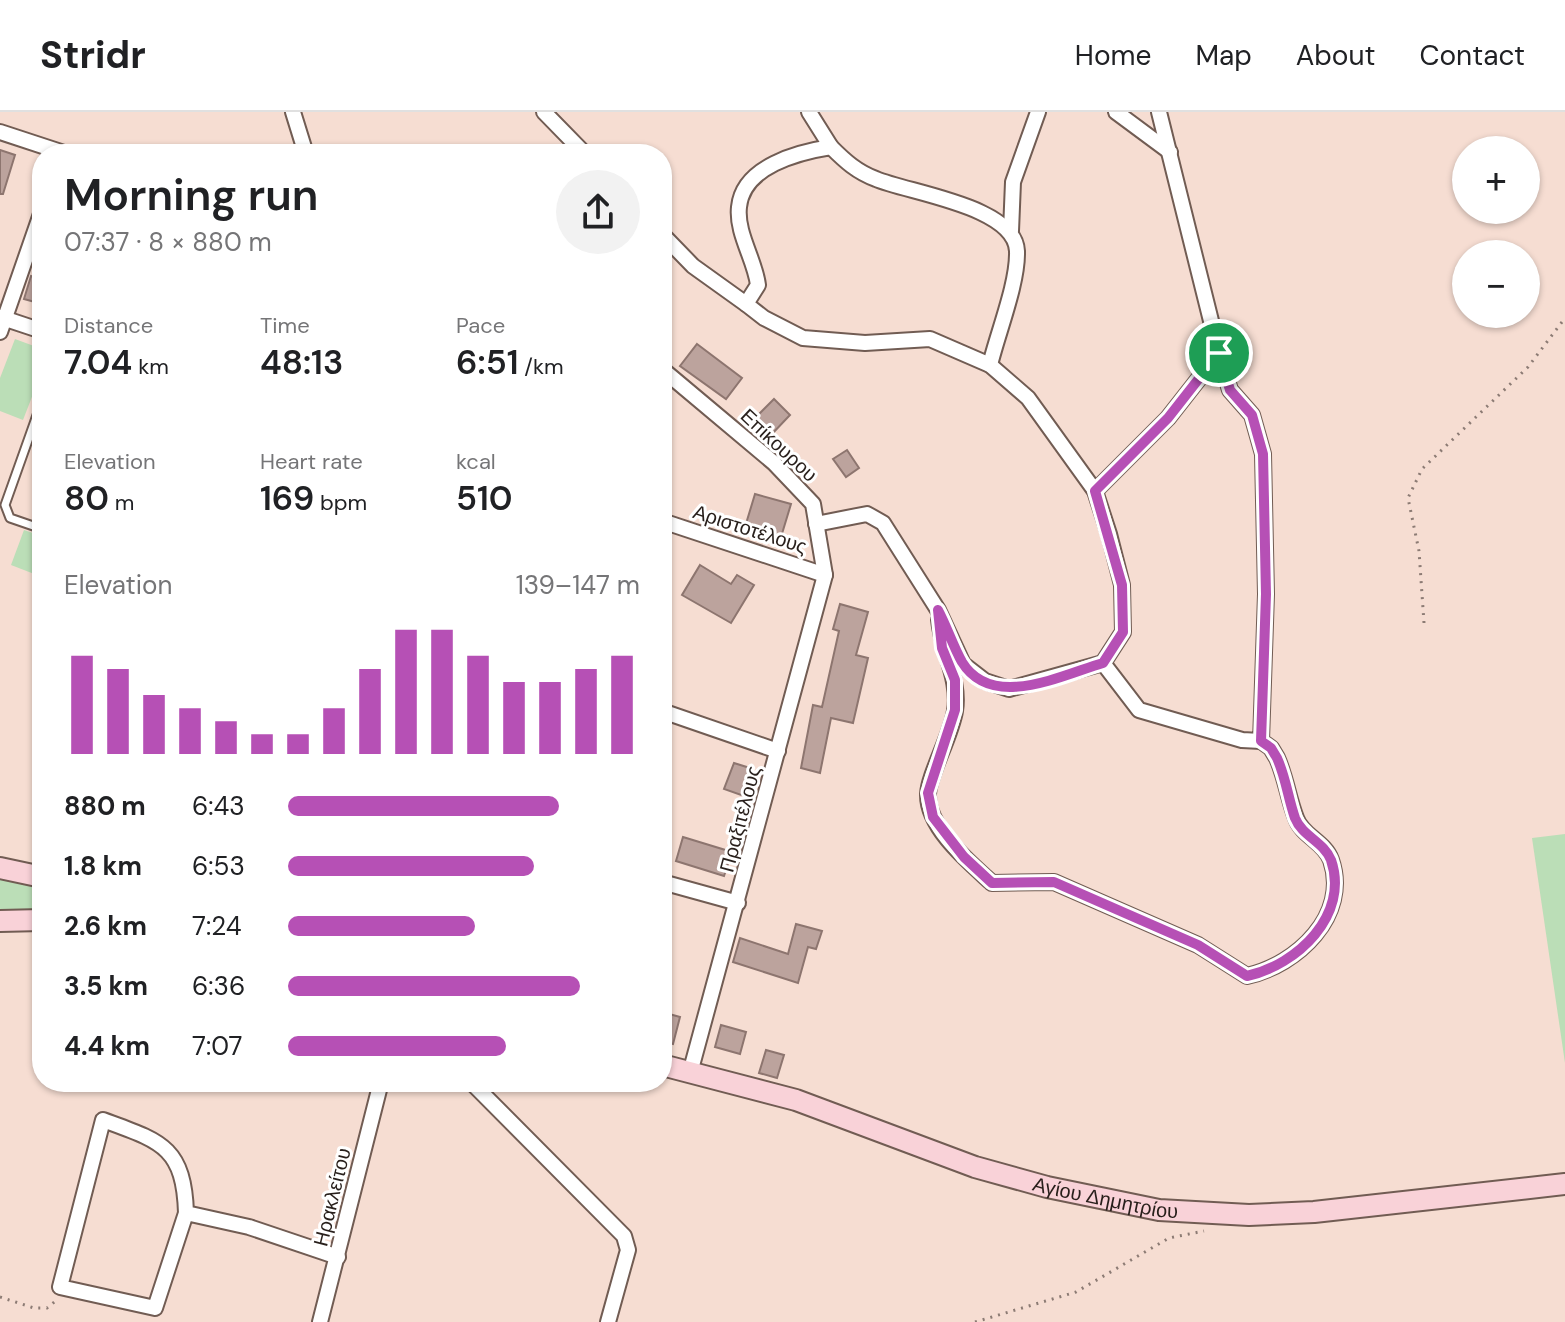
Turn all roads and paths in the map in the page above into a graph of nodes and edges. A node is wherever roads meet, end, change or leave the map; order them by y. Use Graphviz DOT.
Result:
graph roads {
  1 [pos="293,112"];
  2 [pos="544,112"];
  3 [pos="809,112"];
  4 [pos="1038,112"];
  5 [pos="1116,112"];
  6 [pos="1159,112"];
  7 [pos="0,132"];
  8 [pos="37,144"];
  9 [pos="303,144"];
  10 [pos="575,144"];
  11 [pos="831,147"];
  12 [pos="1170,152"];
  13 [pos="1011,231"];
  14 [pos="32,239"];
  15 [pos="672,244"];
  16 [pos="746,304"];
  17 [pos="1565,318"];
  18 [pos="2,322"];
  19 [pos="32,329"];
  20 [pos="1219,353"];
  21 [pos="990,365"];
  22 [pos="672,377"];
  23 [pos="32,429"];
  24 [pos="1095,491"];
  25 [pos="672,524"];
  26 [pos="816,524"];
  27 [pos="32,526"];
  28 [pos="825,575"];
  29 [pos="938,610"];
  30 [pos="1424,623"];
  31 [pos="1103,663"];
  32 [pos="672,714"];
  33 [pos="1261,741"];
  34 [pos="778,751"];
  35 [pos="0,868"];
  36 [pos="32,875"];
  37 [pos="672,885"];
  38 [pos="738,903"];
  39 [pos="32,920"];
  40 [pos="0,921"];
  41 [pos="672,1068"];
  42 [pos="690,1073"];
  43 [pos="379,1092"];
  44 [pos="481,1092"];
  45 [pos="1565,1184"];
  46 [pos="186,1213"];
  47 [pos="1206,1230"];
  48 [pos="338,1257"];
  49 [pos="60,1287"];
  50 [pos="0,1297"];
  51 [pos="320,1322"];
  52 [pos="608,1322"];
  53 [pos="975,1322"];
  1 -- 9 [label="street"];
  2 -- 10 [label="street"];
  3 -- 11 [label="street"];
  4 -- 13 [label="street"];
  5 -- 12 [label="street"];
  6 -- 12 [label="street"];
  7 -- 8 [label="street"];
  11 -- 13 [label="street"];
  11 -- 16 [label="street"];
  12 -- 20 [label="street"];
  13 -- 21 [label="street"];
  14 -- 18 [label="street"];
  15 -- 16 [label="street"];
  16 -- 21 [label="street"];
  17 -- 30 [label="path"];
  18 -- 19 [label="street"];
  20 -- 24 [label="street"];
  20 -- 33 [label="street"];
  21 -- 24 [label="street"];
  22 -- 26 [label="street, Επίκουρου"];
  23 -- 27 [label="lane"];
  24 -- 31 [label="street"];
  25 -- 28 [label="street, Αριστοτέλους"];
  26 -- 28 [label="street, Επίκουρου"];
  26 -- 29 [label="street"];
  28 -- 34 [label="street, Πραξιτέλους"];
  29 -- 31 [label="street"];
  29 -- 33 [label="street"];
  31 -- 33 [label="street"];
  32 -- 34 [label="street"];
  34 -- 38 [label="street, Πραξιτέλους"];
  35 -- 36 [label="street"];
  37 -- 38 [label="street"];
  38 -- 42 [label="street, Πραξιτέλους"];
  39 -- 40 [label="street"];
  41 -- 42 [label="street, Αγίου Δημητρίου"];
  42 -- 45 [label="street, Αγίου Δημητρίου"];
  43 -- 48 [label="street, Ηρακλείτου"];
  44 -- 52 [label="street"];
  46 -- 48 [label="street"];
  46 -- 49 [label="street"];
  46 -- 49 [label="street"];
  47 -- 53 [label="path"];
  48 -- 51 [label="street, Ηρακλείτου"];
  49 -- 50 [label="path"];
}
